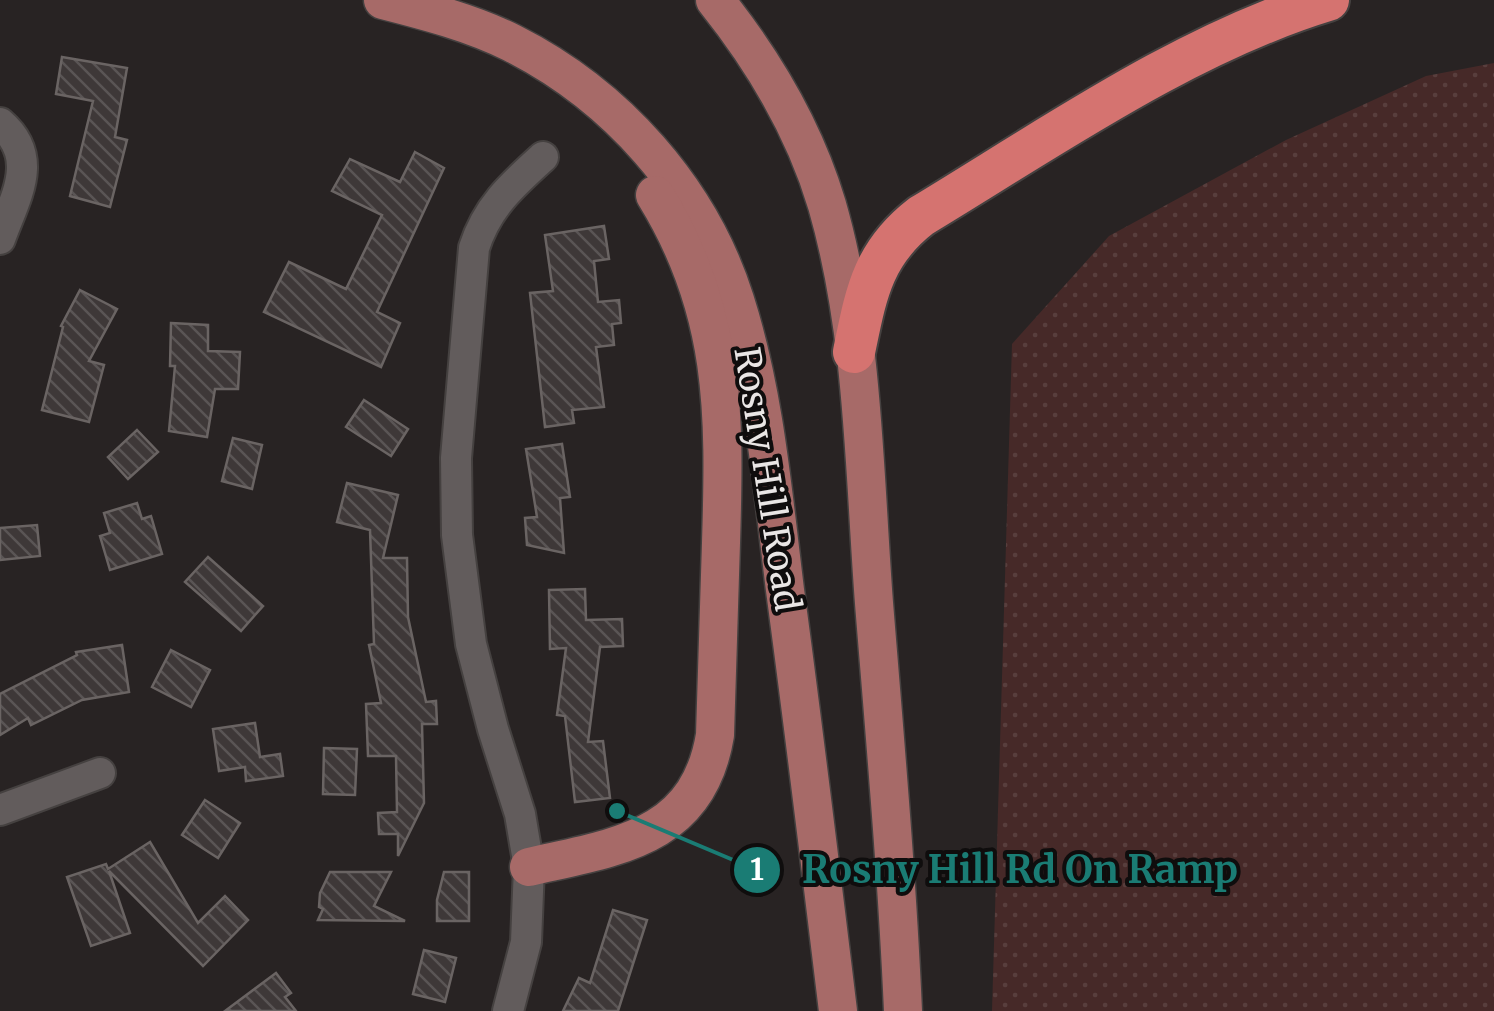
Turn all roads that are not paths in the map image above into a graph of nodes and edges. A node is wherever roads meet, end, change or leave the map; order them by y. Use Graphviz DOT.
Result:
graph roads {
  1 [pos="383,0"];
  2 [pos="715,0"];
  3 [pos="1328,0"];
  4 [pos="450,19"];
  5 [pos="0,123"];
  6 [pos="543,157"];
  7 [pos="0,240"];
  8 [pos="854,352"];
  9 [pos="100,773"];
  10 [pos="0,810"];
  11 [pos="529,867"];
  12 [pos="508,1011"];
  13 [pos="838,1011"];
  14 [pos="903,1011"];
  1 -- 4 [label="main road"];
  2 -- 8 [label="main road"];
  3 -- 8 [label="highway"];
  4 -- 11 [label="main road"];
  4 -- 13 [label="main road, Rosny Hill Road"];
  5 -- 7 [label="street"];
  6 -- 11 [label="street"];
  8 -- 14 [label="main road"];
  9 -- 10 [label="street"];
  11 -- 12 [label="street"];
}
